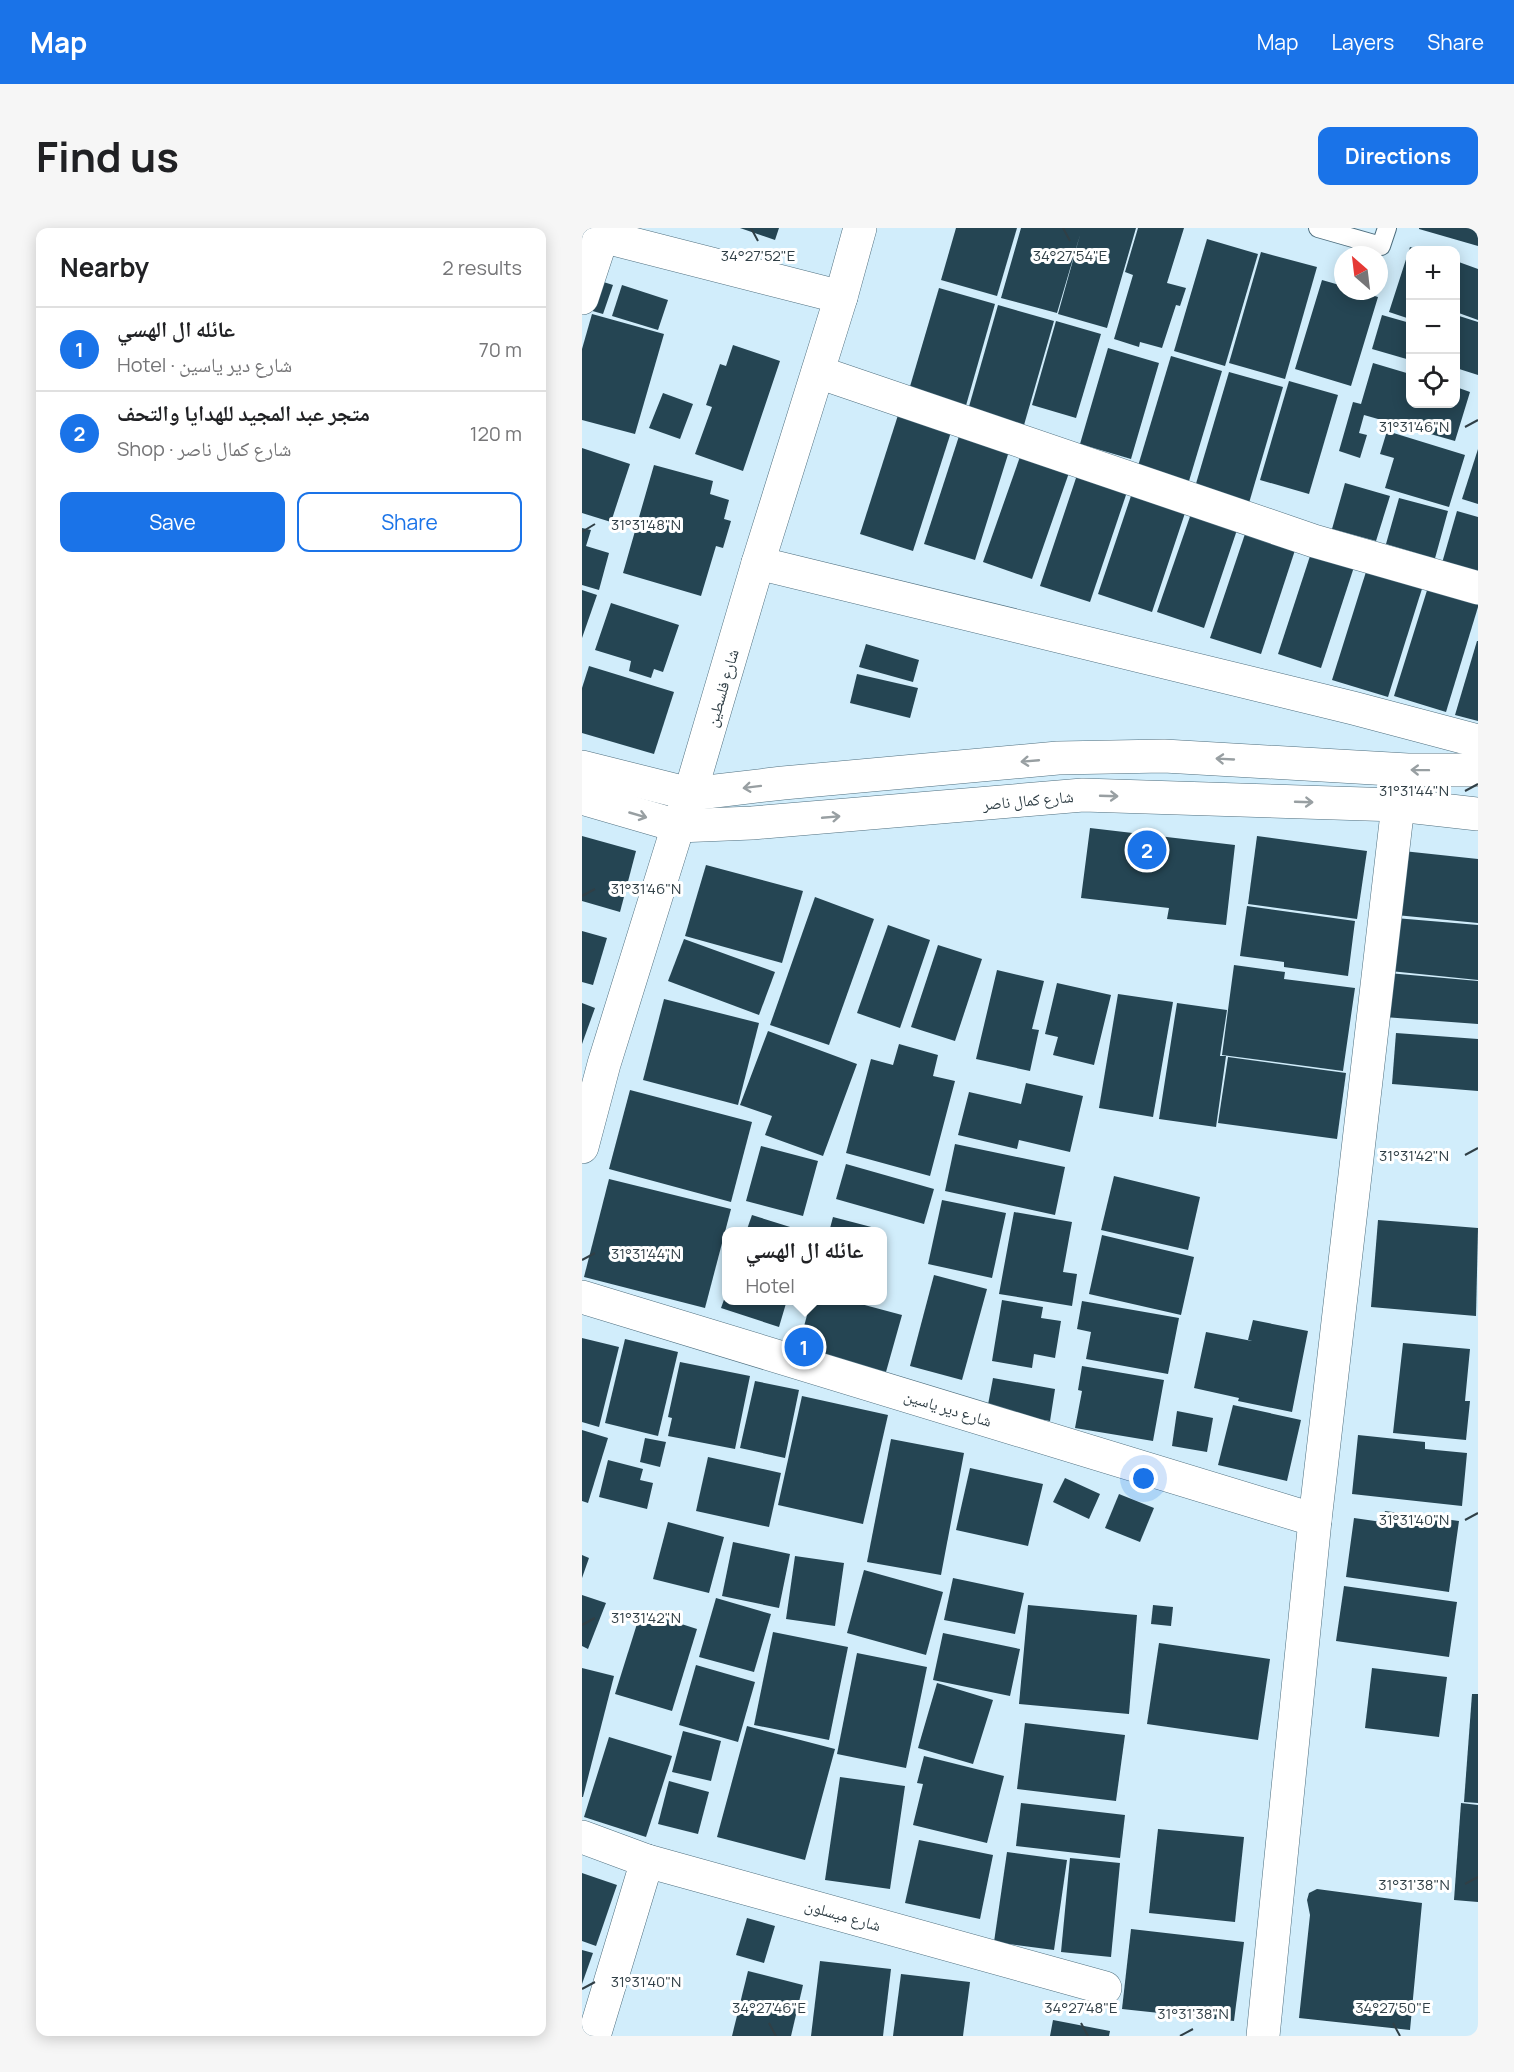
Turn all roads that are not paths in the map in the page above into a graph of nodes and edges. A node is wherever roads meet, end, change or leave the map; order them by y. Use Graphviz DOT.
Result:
graph roads {
  1 [pos="860,228"];
  2 [pos="1318,228"];
  3 [pos="1387,228"];
  4 [pos="597,232"];
  5 [pos="841,297"];
  6 [pos="582,298"];
  7 [pos="818,372"];
  8 [pos="758,563"];
  9 [pos="1478,588"];
  10 [pos="1478,741"];
  11 [pos="582,767"];
  12 [pos="1478,770"];
  13 [pos="690,794"];
  14 [pos="582,798"];
  15 [pos="1398,806"];
  16 [pos="1478,814"];
  17 [pos="678,826"];
  18 [pos="582,1147"];
  19 [pos="582,1297"];
  20 [pos="1315,1520"];
  21 [pos="582,1837"];
  22 [pos="647,1861"];
  23 [pos="1106,1988"];
  24 [pos="594,2036"];
  25 [pos="1263,2036"];
  1 -- 5 [label="street, شارع فلسطين"];
  2 -- 3 [label="lane"];
  4 -- 5 [label="street"];
  4 -- 6 [label="street"];
  5 -- 7 [label="street, شارع فلسطين"];
  7 -- 8 [label="street, شارع فلسطين"];
  7 -- 9 [label="street"];
  8 -- 10 [label="street"];
  8 -- 13 [label="street, شارع فلسطين"];
  11 -- 13 [label="street"];
  12 -- 13 [label="street, one-way"];
  13 -- 17 [label="street, شارع فلسطين"];
  14 -- 17 [label="street, شارع كمال ناصر, one-way"];
  15 -- 16 [label="street, شارع كمال ناصر"];
  17 -- 15 [label="street, شارع كمال ناصر, one-way"];
  15 -- 20 [label="street"];
  17 -- 18 [label="street, شارع فلسطين"];
  19 -- 20 [label="street, شارع دير ياسين"];
  20 -- 25 [label="street"];
  21 -- 22 [label="street, شارع ميسلون"];
  22 -- 23 [label="street, شارع ميسلون"];
  22 -- 24 [label="street"];
}
